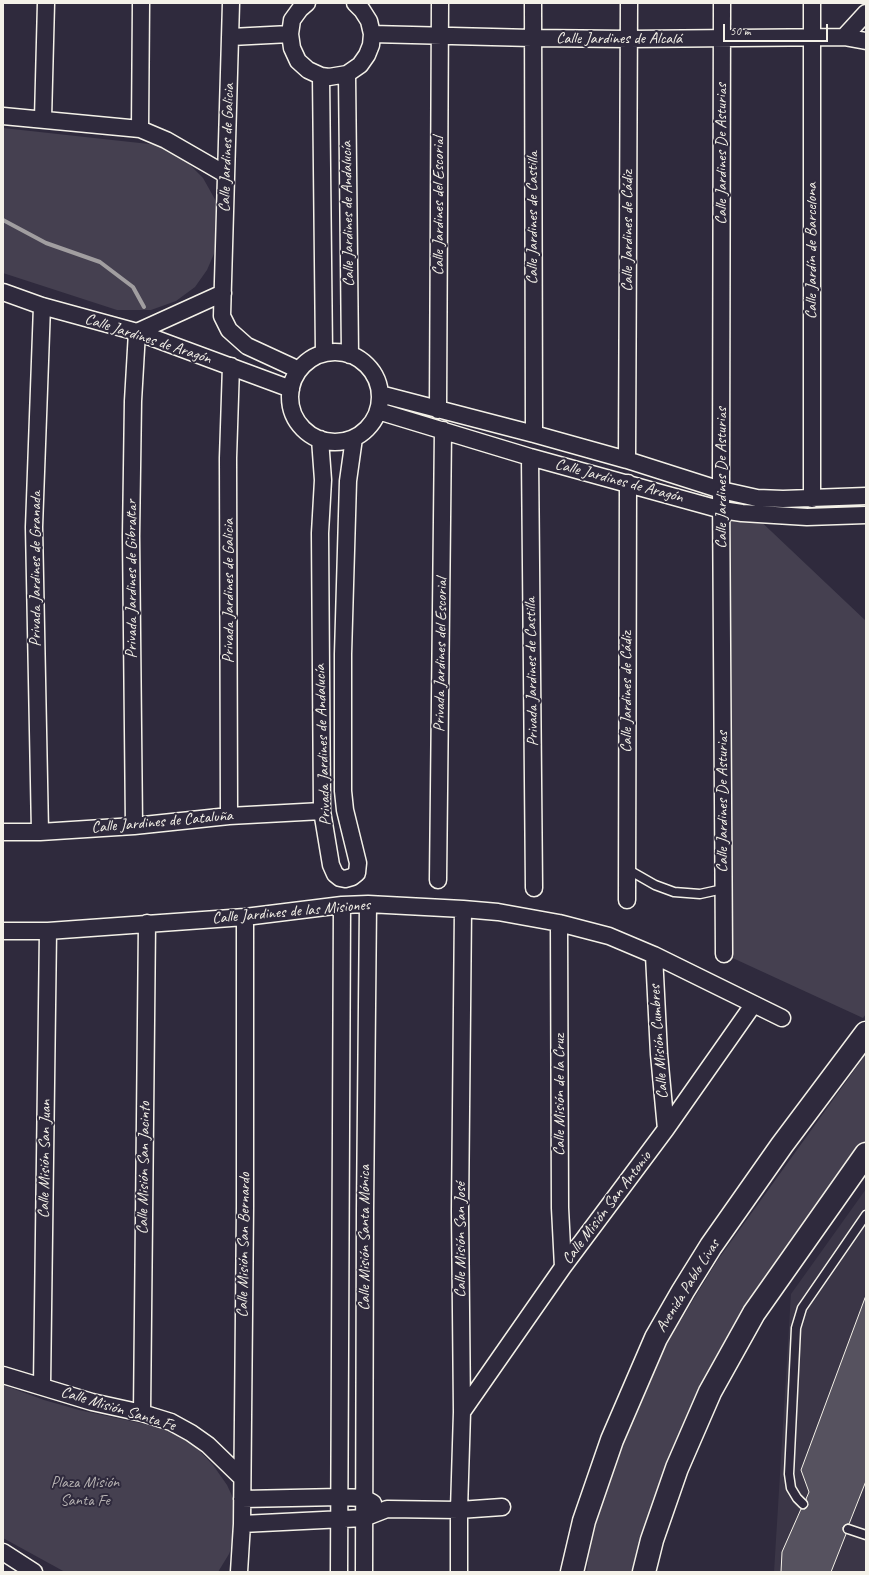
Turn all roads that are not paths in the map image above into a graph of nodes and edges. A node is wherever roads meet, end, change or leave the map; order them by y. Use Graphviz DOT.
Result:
graph roads {
  1 [pos="46,3"];
  2 [pos="141,3"];
  3 [pos="231,3"];
  4 [pos="307,3"];
  5 [pos="355,3"];
  6 [pos="440,3"];
  7 [pos="533,3"];
  8 [pos="629,3"];
  9 [pos="722,3"];
  10 [pos="812,3"];
  11 [pos="866,13"];
  12 [pos="290,34"];
  13 [pos="372,34"];
  14 [pos="440,35"];
  15 [pos="231,37"];
  16 [pos="844,37"];
  17 [pos="532,38"];
  18 [pos="812,38"];
  19 [pos="629,39"];
  20 [pos="722,39"];
  21 [pos="866,41"];
  22 [pos="347,74"];
  23 [pos="321,76"];
  24 [pos="3,116"];
  25 [pos="43,119"];
  26 [pos="140,129"];
  27 [pos="225,174"];
  28 [pos="3,292"];
  29 [pos="223,293"];
  30 [pos="42,306"];
  31 [pos="137,332"];
  32 [pos="324,353"];
  33 [pos="350,355"];
  34 [pos="232,366"];
  35 [pos="299,370"];
  36 [pos="291,389"];
  37 [pos="380,394"];
  38 [pos="438,410"];
  39 [pos="378,411"];
  40 [pos="444,430"];
  41 [pos="534,434"];
  42 [pos="354,438"];
  43 [pos="320,439"];
  44 [pos="530,457"];
  45 [pos="627,460"];
  46 [pos="628,483"];
  47 [pos="721,490"];
  48 [pos="866,496"];
  49 [pos="812,499"];
  50 [pos="722,510"];
  51 [pos="866,514"];
  52 [pos="322,811"];
  53 [pos="229,816"];
  54 [pos="134,826"];
  55 [pos="3,832"];
  56 [pos="40,832"];
  57 [pos="627,869"];
  58 [pos="438,880"];
  59 [pos="534,888"];
  60 [pos="723,889"];
  61 [pos="627,900"];
  62 [pos="368,904"];
  63 [pos="342,905"];
  64 [pos="463,909"];
  65 [pos="245,917"];
  66 [pos="147,923"];
  67 [pos="559,923"];
  68 [pos="3,931"];
  69 [pos="48,931"];
  70 [pos="724,954"];
  71 [pos="654,955"];
  72 [pos="753,1004"];
  73 [pos="782,1018"];
  74 [pos="866,1033"];
  75 [pos="666,1128"];
  76 [pos="866,1154"];
  77 [pos="340,1208"];
  78 [pos="364,1209"];
  79 [pos="866,1215"];
  80 [pos="563,1267"];
  81 [pos="3,1375"];
  82 [pos="42,1386"];
  83 [pos="462,1412"];
  84 [pos="142,1413"];
  85 [pos="241,1477"];
  86 [pos="340,1497"];
  87 [pos="364,1498"];
  88 [pos="242,1499"];
  89 [pos="803,1504"];
  90 [pos="502,1507"];
  91 [pos="387,1510"];
  92 [pos="459,1510"];
  93 [pos="364,1518"];
  94 [pos="340,1520"];
  95 [pos="242,1524"];
  96 [pos="848,1528"];
  97 [pos="866,1535"];
  98 [pos="3,1552"];
  99 [pos="237,1570"];
  100 [pos="34,1572"];
  101 [pos="339,1572"];
  102 [pos="364,1572"];
  103 [pos="459,1572"];
  104 [pos="572,1572"];
  105 [pos="644,1572"];
  1 -- 25 [label="street"];
  2 -- 26 [label="street"];
  3 -- 15 [label="street, Calle Jardines de Galicia"];
  4 -- 12 [label="street"];
  5 -- 13 [label="street"];
  6 -- 14 [label="street, Calle Jardines del Escorial"];
  7 -- 17 [label="street, Calle Jardines de Castilla"];
  8 -- 19 [label="street, Calle Jardines de Cádiz"];
  9 -- 20 [label="street, Calle Jardines De Asturias"];
  10 -- 18 [label="street, Calle Jardín de Barcelona"];
  11 -- 16 [label="street"];
  12 -- 15 [label="street"];
  12 -- 23 [label="street"];
  13 -- 14 [label="street, Calle Jardines de Alcalá"];
  13 -- 22 [label="street"];
  14 -- 17 [label="street, Calle Jardines de Alcalá"];
  14 -- 38 [label="street, Calle Jardines del Escorial"];
  15 -- 27 [label="street, Calle Jardines de Galicia"];
  16 -- 18 [label="street, Calle Jardines de Alcalá"];
  16 -- 21 [label="street, Calle Jardines de Alcalá"];
  17 -- 19 [label="street, Calle Jardines de Alcalá"];
  17 -- 41 [label="street, Calle Jardines de Castilla"];
  18 -- 20 [label="street, Calle Jardines de Alcalá"];
  18 -- 49 [label="street, Calle Jardín de Barcelona"];
  19 -- 20 [label="street, Calle Jardines de Alcalá"];
  19 -- 45 [label="street, Calle Jardines de Cádiz"];
  20 -- 47 [label="street, Calle Jardines De Asturias"];
  22 -- 23 [label="street"];
  22 -- 33 [label="street, Calle Jardines de Andalucía"];
  23 -- 32 [label="street, Calle Jardines de Andalucía"];
  24 -- 25 [label="street"];
  25 -- 26 [label="street"];
  26 -- 27 [label="street"];
  27 -- 29 [label="street, Calle Jardines de Galicia"];
  28 -- 30 [label="street, Calle Jardines de Aragón"];
  29 -- 31 [label="street"];
  29 -- 35 [label="street, Calle Jardines de Galicia"];
  30 -- 31 [label="street, Calle Jardines de Aragón"];
  30 -- 56 [label="street, Privada Jardines de Granada"];
  31 -- 34 [label="street, Calle Jardines de Aragón"];
  31 -- 54 [label="street, Privada Jardines de Gibraltar"];
  32 -- 33 [label="street"];
  32 -- 35 [label="street"];
  33 -- 37 [label="street"];
  34 -- 36 [label="street, Calle Jardines de Aragón"];
  34 -- 53 [label="street, Privada Jardines de Galicia"];
  35 -- 36 [label="street"];
  36 -- 43 [label="street"];
  37 -- 38 [label="street, Calle Jardines de Aragón"];
  37 -- 39 [label="street"];
  38 -- 41 [label="street, Calle Jardines de Aragón"];
  39 -- 40 [label="street, Calle Jardines de Aragón"];
  39 -- 42 [label="street"];
  40 -- 44 [label="street, Calle Jardines de Aragón"];
  40 -- 58 [label="street, Privada Jardines del Escorial"];
  41 -- 45 [label="street, Calle Jardines de Aragón"];
  42 -- 43 [label="street"];
  42 -- 52 [label="street, Privada Jardines de Andalucía"];
  43 -- 52 [label="street, Privada Jardines de Andalucía"];
  44 -- 46 [label="street, Calle Jardines de Aragón"];
  44 -- 59 [label="street, Privada Jardines de Castilla"];
  45 -- 47 [label="street, Calle Jardines de Aragón"];
  46 -- 50 [label="street, Calle Jardines de Aragón"];
  46 -- 57 [label="street, Calle Jardines de Cádiz"];
  47 -- 49 [label="street, Calle Jardines de Aragón"];
  47 -- 50 [label="street, Calle Jardines De Asturias"];
  48 -- 49 [label="street, Calle Jardines de Aragón"];
  50 -- 51 [label="street, Calle Jardines de Aragón"];
  50 -- 60 [label="street, Calle Jardines De Asturias"];
  52 -- 53 [label="street, Calle Jardines de Cataluña"];
  53 -- 54 [label="street, Calle Jardines de Cataluña"];
  54 -- 56 [label="street, Calle Jardines de Cataluña"];
  55 -- 56 [label="street, Calle Jardines de Cataluña"];
  57 -- 60 [label="lane"];
  57 -- 61 [label="street, Calle Jardines de Cádiz"];
  60 -- 70 [label="street, Calle Jardines De Asturias"];
  62 -- 63 [label="street, Calle Jardines de las Misiones"];
  62 -- 64 [label="street, Calle Jardines de las Misiones"];
  62 -- 78 [label="street, Calle Misión Santa Mónica"];
  63 -- 65 [label="street, Calle Jardines de las Misiones"];
  63 -- 77 [label="street, Calle Misión Santa Mónica"];
  64 -- 67 [label="street, Calle Jardines de las Misiones"];
  64 -- 83 [label="street, Calle Misión San José"];
  65 -- 66 [label="street, Calle Jardines de las Misiones"];
  65 -- 85 [label="street, Calle Misión San Bernardo"];
  66 -- 69 [label="street, Calle Jardines de las Misiones"];
  66 -- 84 [label="street, Calle Misión San Jacinto"];
  67 -- 71 [label="street, Calle Jardines de las Misiones"];
  67 -- 80 [label="street, Calle Misión de la Cruz"];
  68 -- 69 [label="street, Calle Jardines de las Misiones"];
  69 -- 82 [label="street, Calle Misión San Juan"];
  71 -- 72 [label="street, Calle Jardines de las Misiones"];
  71 -- 75 [label="street, Calle Misión Cumbres"];
  72 -- 73 [label="street, Calle Jardines de las Misiones"];
  72 -- 75 [label="street, Calle Misión San Antonio"];
  74 -- 104 [label="main road, Avenida Pablo Livas"];
  75 -- 80 [label="street, Calle Misión San Antonio"];
  76 -- 105 [label="main road"];
  77 -- 78 [label="street"];
  77 -- 86 [label="street, Calle Misión Santa Mónica"];
  78 -- 87 [label="street, Calle Misión Santa Mónica"];
  79 -- 89 [label="lane"];
  80 -- 83 [label="street, Calle Misión San Antonio"];
  81 -- 82 [label="street, Calle Misión Santa Fe"];
  82 -- 84 [label="street, Calle Misión Santa Fe"];
  83 -- 92 [label="street, Calle Misión San José"];
  84 -- 85 [label="street, Calle Misión Santa Fe"];
  85 -- 88 [label="street, Calle Misión San Bernardo"];
  86 -- 87 [label="street"];
  86 -- 88 [label="street"];
  86 -- 94 [label="street, Calle Misión Santa Mónica"];
  87 -- 91 [label="street"];
  87 -- 93 [label="street, Calle Misión Santa Mónica"];
  88 -- 95 [label="street, Calle Misión San Bernardo"];
  90 -- 92 [label="street"];
  91 -- 92 [label="street"];
  91 -- 93 [label="street"];
  92 -- 103 [label="street, Calle Misión San José"];
  93 -- 94 [label="street"];
  93 -- 102 [label="street, Calle Misión Santa Mónica"];
  94 -- 95 [label="street"];
  94 -- 101 [label="street, Calle Misión Santa Mónica"];
  95 -- 99 [label="street, Calle Misión San Bernardo"];
  96 -- 97 [label="lane"];
  98 -- 100 [label="street"];
}
